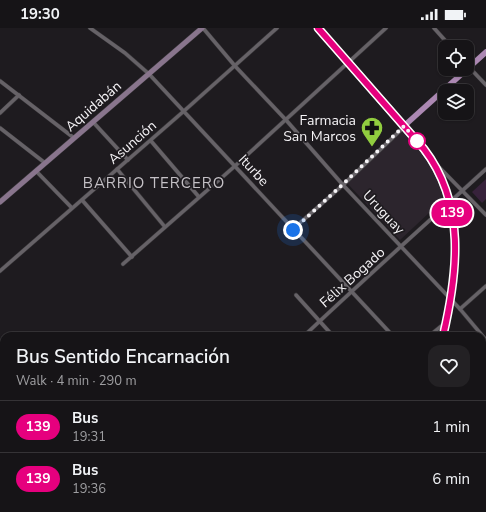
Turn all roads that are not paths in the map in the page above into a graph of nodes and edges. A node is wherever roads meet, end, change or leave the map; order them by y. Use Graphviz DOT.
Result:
graph roads {
  1 [pos="90,28"];
  2 [pos="203,28"];
  3 [pos="277,28"];
  4 [pos="318,28"];
  5 [pos="386,28"];
  6 [pos="434,28"];
  7 [pos="445,40"];
  8 [pos="486,52"];
  9 [pos="474,61"];
  10 [pos="348,62"];
  11 [pos="235,66"];
  12 [pos="474,72"];
  13 [pos="149,74"];
  14 [pos="457,76"];
  15 [pos="0,81"];
  16 [pos="486,85"];
  17 [pos="19,95"];
  18 [pos="184,111"];
  19 [pos="0,113"];
  20 [pos="286,120"];
  21 [pos="93,122"];
  22 [pos="404,126"];
  23 [pos="0,128"];
  24 [pos="74,138"];
  25 [pos="151,141"];
  26 [pos="128,160"];
  27 [pos="433,161"];
  28 [pos="45,163"];
  29 [pos="235,166"];
  30 [pos="117,169"];
  31 [pos="486,169"];
  32 [pos="36,171"];
  33 [pos="343,184"];
  34 [pos="463,190"];
  35 [pos="199,197"];
  36 [pos="1,199"];
  37 [pos="82,200"];
  38 [pos="449,202"];
  39 [pos="72,208"];
  40 [pos="486,215"];
  41 [pos="165,226"];
  42 [pos="293,230"];
  43 [pos="401,247"];
  44 [pos="132,257"];
  45 [pos="123,264"];
  46 [pos="0,271"];
  47 [pos="486,286"];
  48 [pos="352,291"];
  49 [pos="296,295"];
  50 [pos="450,299"];
  51 [pos="460,309"];
  52 [pos="319,321"];
  53 [pos="446,322"];
  54 [pos="308,332"];
  55 [pos="329,332"];
  56 [pos="389,332"];
  57 [pos="434,332"];
  58 [pos="444,332"];
  59 [pos="479,332"];
  1 -- 13 [label="street, Iturbe"];
  2 -- 11 [label="street, Uruguay"];
  2 -- 13 [label="street, Aquidabán"];
  3 -- 11 [label="street, Asunción"];
  4 -- 10 [label="highway"];
  5 -- 10 [label="street"];
  6 -- 7 [label="street"];
  8 -- 9 [label="main road"];
  10 -- 20 [label="street"];
  10 -- 22 [label="highway"];
  11 -- 18 [label="street, Asunción"];
  11 -- 20 [label="street, Uruguay"];
  12 -- 16 [label="street"];
  13 -- 18 [label="street, Iturbe"];
  13 -- 21 [label="street, Aquidabán"];
  14 -- 22 [label="main road"];
  15 -- 17 [label="street"];
  17 -- 19 [label="street"];
  17 -- 24 [label="street"];
  18 -- 25 [label="street, Asunción"];
  18 -- 29 [label="street, Iturbe"];
  20 -- 29 [label="street"];
  20 -- 33 [label="street, Uruguay"];
  21 -- 24 [label="street, Aquidabán"];
  21 -- 26 [label="street"];
  22 -- 27 [label="highway"];
  22 -- 33 [label="street"];
  23 -- 28 [label="street"];
  24 -- 28 [label="street, Aquidabán"];
  25 -- 26 [label="street, Asunción"];
  25 -- 35 [label="street"];
  26 -- 30 [label="street, Asunción"];
  27 -- 34 [label="street"];
  27 -- 38 [label="highway"];
  28 -- 32 [label="street, Aquidabán"];
  29 -- 35 [label="street"];
  29 -- 42 [label="street, Iturbe"];
  30 -- 37 [label="street, Asunción"];
  30 -- 41 [label="street"];
  31 -- 34 [label="street, Félix Bogado"];
  32 -- 36 [label="street, Aquidabán"];
  32 -- 39 [label="street"];
  33 -- 42 [label="street"];
  33 -- 43 [label="street, Uruguay"];
  34 -- 38 [label="street, Félix Bogado"];
  34 -- 40 [label="street"];
  35 -- 41 [label="street"];
  37 -- 39 [label="street, Asunción"];
  37 -- 44 [label="street"];
  38 -- 43 [label="street, Félix Bogado"];
  38 -- 50 [label="highway"];
  39 -- 46 [label="street, Asunción"];
  41 -- 44 [label="street"];
  42 -- 48 [label="street, Iturbe"];
  43 -- 48 [label="street, Félix Bogado"];
  43 -- 50 [label="street, Uruguay"];
  44 -- 45 [label="street"];
  47 -- 51 [label="street"];
  48 -- 52 [label="street, Félix Bogado"];
  48 -- 56 [label="street, Iturbe"];
  49 -- 52 [label="street"];
  50 -- 51 [label="street, Uruguay"];
  50 -- 53 [label="highway"];
  51 -- 59 [label="street, Uruguay"];
  52 -- 54 [label="street, Félix Bogado"];
  52 -- 55 [label="street"];
  53 -- 57 [label="street"];
  53 -- 58 [label="highway"];
}
